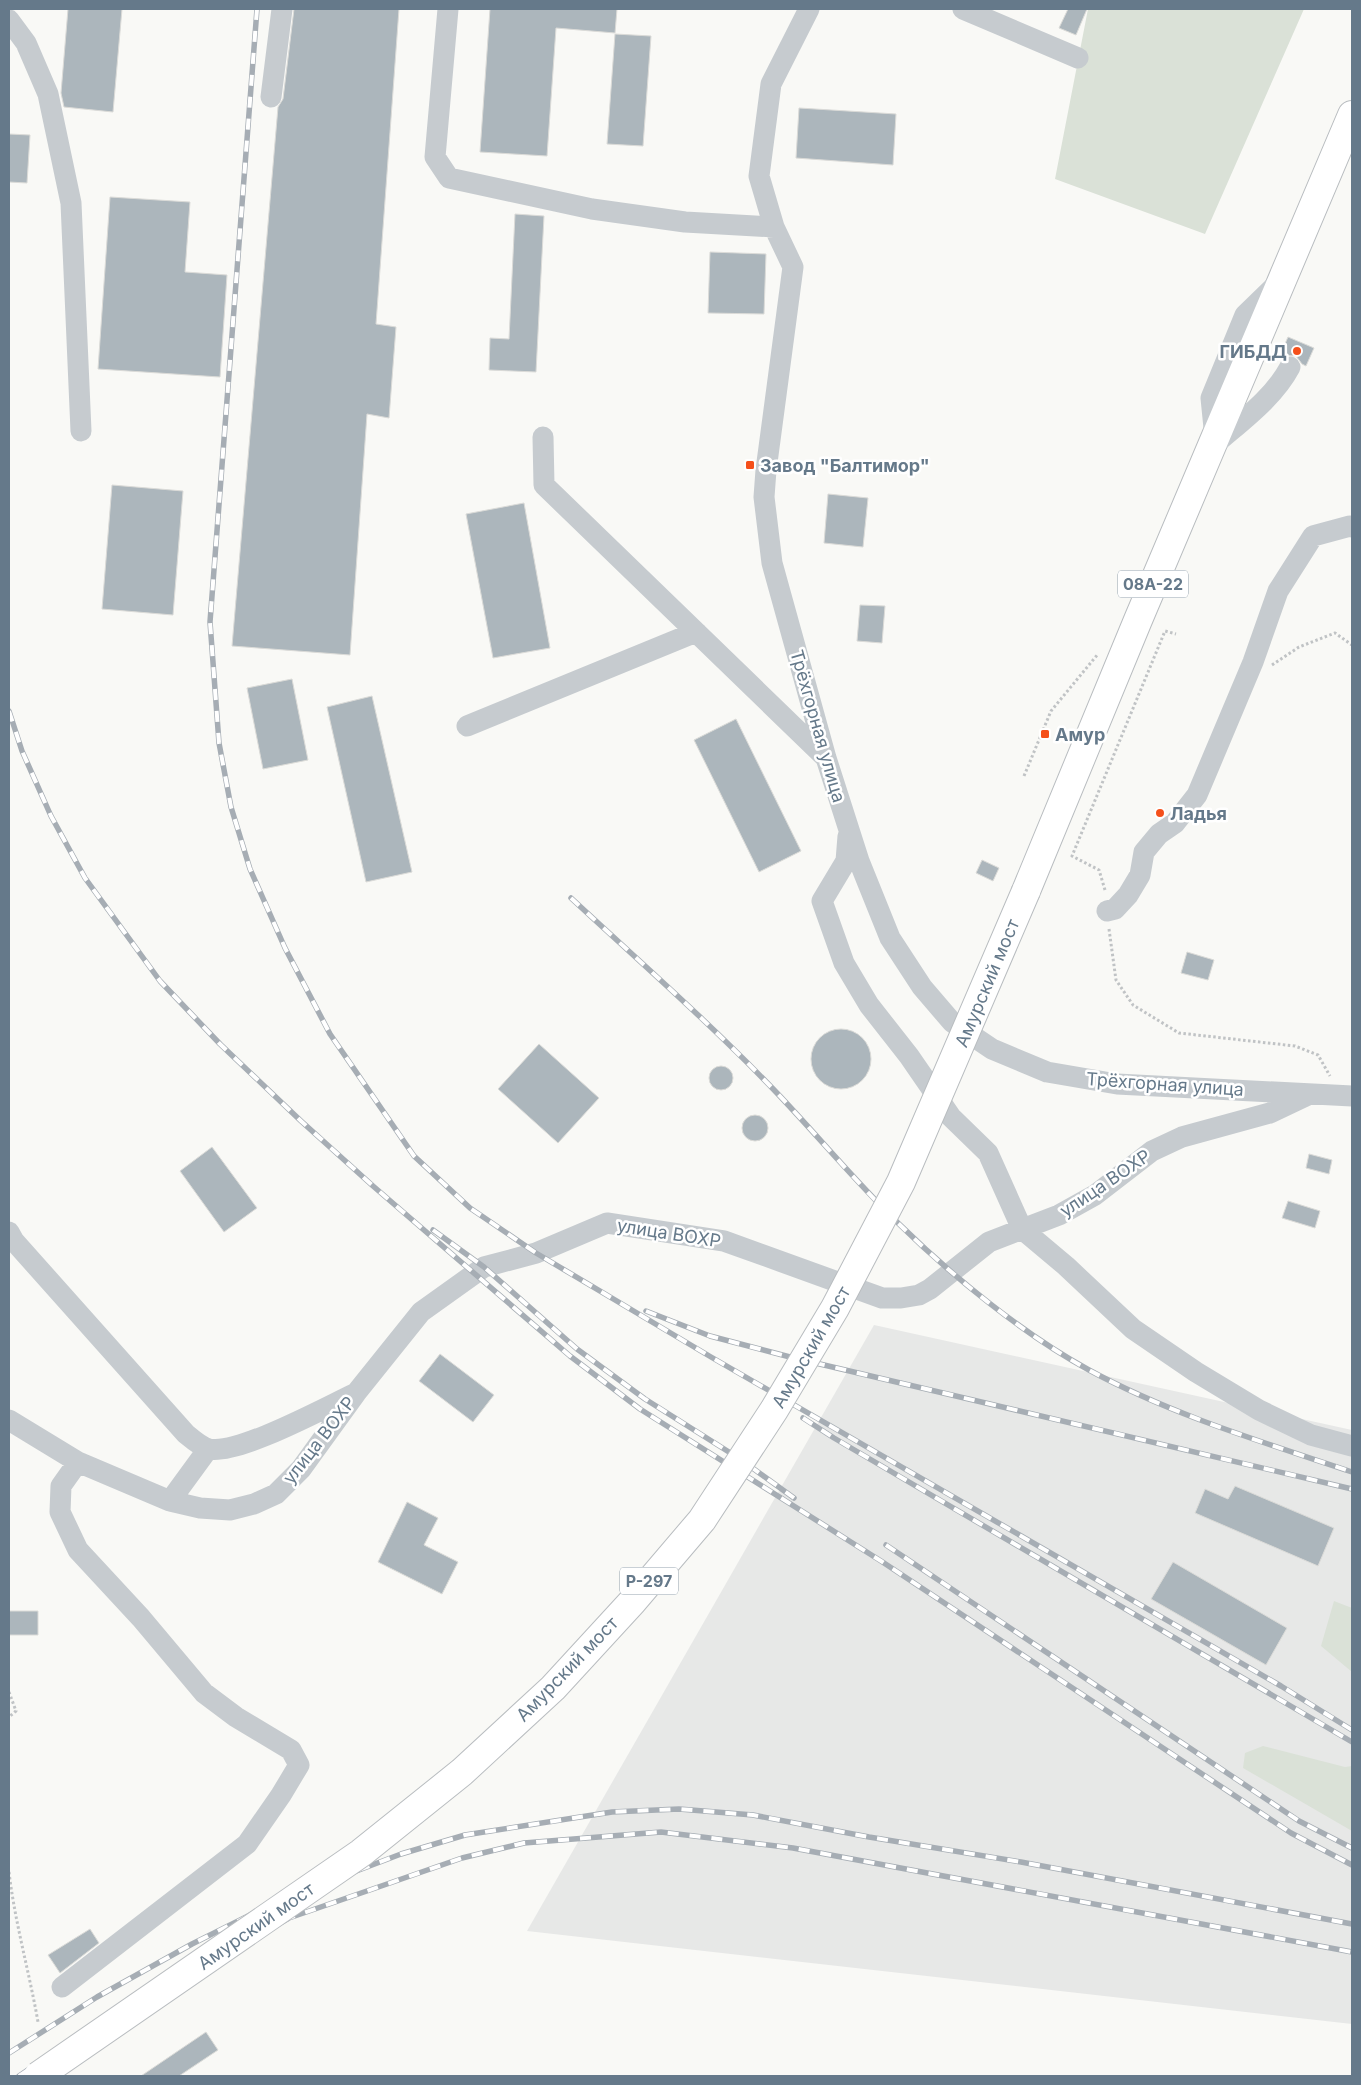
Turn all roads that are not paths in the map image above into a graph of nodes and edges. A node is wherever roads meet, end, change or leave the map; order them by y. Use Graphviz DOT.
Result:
graph roads {
  1 [pos="282,9"];
  2 [pos="448,9"];
  3 [pos="809,9"];
  4 [pos="963,9"];
  5 [pos="9,20"];
  6 [pos="1078,58"];
  7 [pos="271,97"];
  8 [pos="1352,115"];
  9 [pos="774,227"];
  10 [pos="1290,367"];
  11 [pos="81,431"];
  12 [pos="543,437"];
  13 [pos="1213,443"];
  14 [pos="1352,527"];
  15 [pos="696,632"];
  16 [pos="467,726"];
  17 [pos="826,758"];
  18 [pos="849,829"];
  19 [pos="1026,892"];
  20 [pos="1107,911"];
  21 [pos="1320,1094"];
  22 [pos="1352,1096"];
  23 [pos="1022,1229"];
  24 [pos="9,1232"];
  25 [pos="356,1393"];
  26 [pos="9,1420"];
  27 [pos="1352,1446"];
  28 [pos="208,1449"];
  29 [pos="78,1462"];
  30 [pos="170,1501"];
  31 [pos="62,1987"];
  32 [pos="38,2076"];
  1 -- 7 [label="street"];
  2 -- 9 [label="street"];
  3 -- 9 [label="street, Трёхгорная улица"];
  4 -- 6 [label="street"];
  5 -- 11 [label="street"];
  8 -- 13 [label="highway, 08А-22"];
  9 -- 17 [label="street, Трёхгорная улица"];
  10 -- 13 [label="street"];
  12 -- 15 [label="street"];
  13 -- 19 [label="highway, 08А-22"];
  14 -- 20 [label="street"];
  15 -- 16 [label="street"];
  15 -- 17 [label="street"];
  17 -- 18 [label="street, Трёхгорная улица"];
  18 -- 21 [label="street, Трёхгорная улица"];
  18 -- 23 [label="street"];
  19 -- 32 [label="highway, Амурский мост / Р-297, bridge"];
  21 -- 22 [label="street, Трёхгорная улица"];
  21 -- 23 [label="street, улица ВОХР"];
  23 -- 25 [label="street, улица ВОХР"];
  23 -- 27 [label="street"];
  24 -- 28 [label="street"];
  25 -- 28 [label="street"];
  25 -- 30 [label="street, улица ВОХР"];
  26 -- 29 [label="street, улица ВОХР"];
  28 -- 30 [label="street"];
  29 -- 30 [label="street, улица ВОХР"];
  29 -- 31 [label="street"];
}
